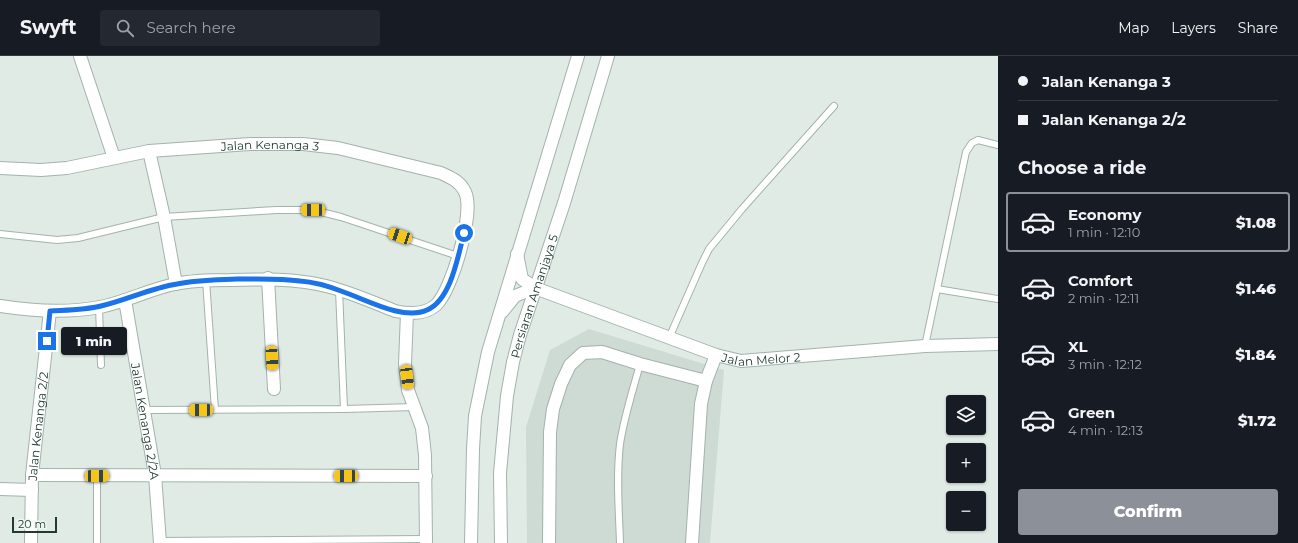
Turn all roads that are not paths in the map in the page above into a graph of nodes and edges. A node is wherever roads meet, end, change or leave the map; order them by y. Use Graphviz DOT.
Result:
graph roads {
  1 [pos="80,56"];
  2 [pos="578,56"];
  3 [pos="608,56"];
  4 [pos="834,106"];
  5 [pos="998,145"];
  6 [pos="150,151"];
  7 [pos="114,158"];
  8 [pos="0,168"];
  9 [pos="164,216"];
  10 [pos="0,234"];
  11 [pos="517,254"];
  12 [pos="458,256"];
  13 [pos="268,278"];
  14 [pos="206,280"];
  15 [pos="176,284"];
  16 [pos="535,288"];
  17 [pos="937,289"];
  18 [pos="339,290"];
  19 [pos="998,299"];
  20 [pos="125,300"];
  21 [pos="0,306"];
  22 [pos="99,307"];
  23 [pos="50,311"];
  24 [pos="407,313"];
  25 [pos="497,319"];
  26 [pos="668,338"];
  27 [pos="998,344"];
  28 [pos="924,346"];
  29 [pos="716,355"];
  30 [pos="640,364"];
  31 [pos="101,365"];
  32 [pos="706,380"];
  33 [pos="274,389"];
  34 [pos="415,407"];
  35 [pos="144,410"];
  36 [pos="215,410"];
  37 [pos="344,410"];
  38 [pos="155,475"];
  39 [pos="32,476"];
  40 [pos="97,476"];
  41 [pos="426,476"];
  42 [pos="0,489"];
  43 [pos="32,490"];
  44 [pos="426,541"];
  45 [pos="160,542"];
  46 [pos="32,543"];
  47 [pos="97,543"];
  48 [pos="471,543"];
  49 [pos="501,543"];
  50 [pos="549,543"];
  51 [pos="620,543"];
  52 [pos="692,543"];
  1 -- 7 [label="street"];
  2 -- 11 [label="street"];
  3 -- 16 [label="street, Persiaran Amanjaya 5"];
  4 -- 26 [label="lane"];
  5 -- 17 [label="lane"];
  6 -- 7 [label="street, Jalan Kenanga 3"];
  6 -- 9 [label="street"];
  6 -- 12 [label="street, Jalan Kenanga 3"];
  7 -- 8 [label="street, Jalan Kenanga 3"];
  9 -- 10 [label="lane"];
  9 -- 12 [label="lane"];
  9 -- 15 [label="street"];
  11 -- 16 [label="street"];
  11 -- 25 [label="street"];
  12 -- 24 [label="street, Jalan Kenanga 3"];
  13 -- 14 [label="street"];
  13 -- 18 [label="street"];
  13 -- 33 [label="street"];
  14 -- 15 [label="street"];
  14 -- 36 [label="lane"];
  15 -- 20 [label="street"];
  16 -- 25 [label="street"];
  16 -- 26 [label="street, Jalan Melor 2"];
  16 -- 49 [label="street, Persiaran Amanjaya 5"];
  17 -- 19 [label="lane"];
  17 -- 28 [label="lane"];
  18 -- 24 [label="street"];
  18 -- 37 [label="lane"];
  20 -- 22 [label="street"];
  20 -- 35 [label="street, Jalan Kenanga 2/2A"];
  21 -- 23 [label="street"];
  22 -- 23 [label="street"];
  22 -- 31 [label="lane"];
  23 -- 39 [label="street, Jalan Kenanga 2/2"];
  24 -- 34 [label="street"];
  25 -- 48 [label="street"];
  26 -- 29 [label="street, Jalan Melor 2"];
  27 -- 28 [label="street, Jalan Melor 2"];
  28 -- 29 [label="street, Jalan Melor 2"];
  29 -- 32 [label="street"];
  30 -- 32 [label="street"];
  30 -- 50 [label="street"];
  30 -- 51 [label="lane"];
  32 -- 52 [label="street"];
  34 -- 37 [label="lane"];
  34 -- 41 [label="street"];
  35 -- 36 [label="lane"];
  35 -- 38 [label="street, Jalan Kenanga 2/2A"];
  36 -- 37 [label="lane"];
  38 -- 40 [label="street"];
  38 -- 41 [label="street"];
  38 -- 45 [label="street, Jalan Kenanga 2/2A"];
  39 -- 40 [label="street"];
  39 -- 43 [label="street, Jalan Kenanga 2/2"];
  40 -- 47 [label="lane"];
  41 -- 44 [label="street"];
  42 -- 43 [label="street"];
  43 -- 46 [label="street, Jalan Kenanga 2/2"];
  44 -- 45 [label="lane"];
}
